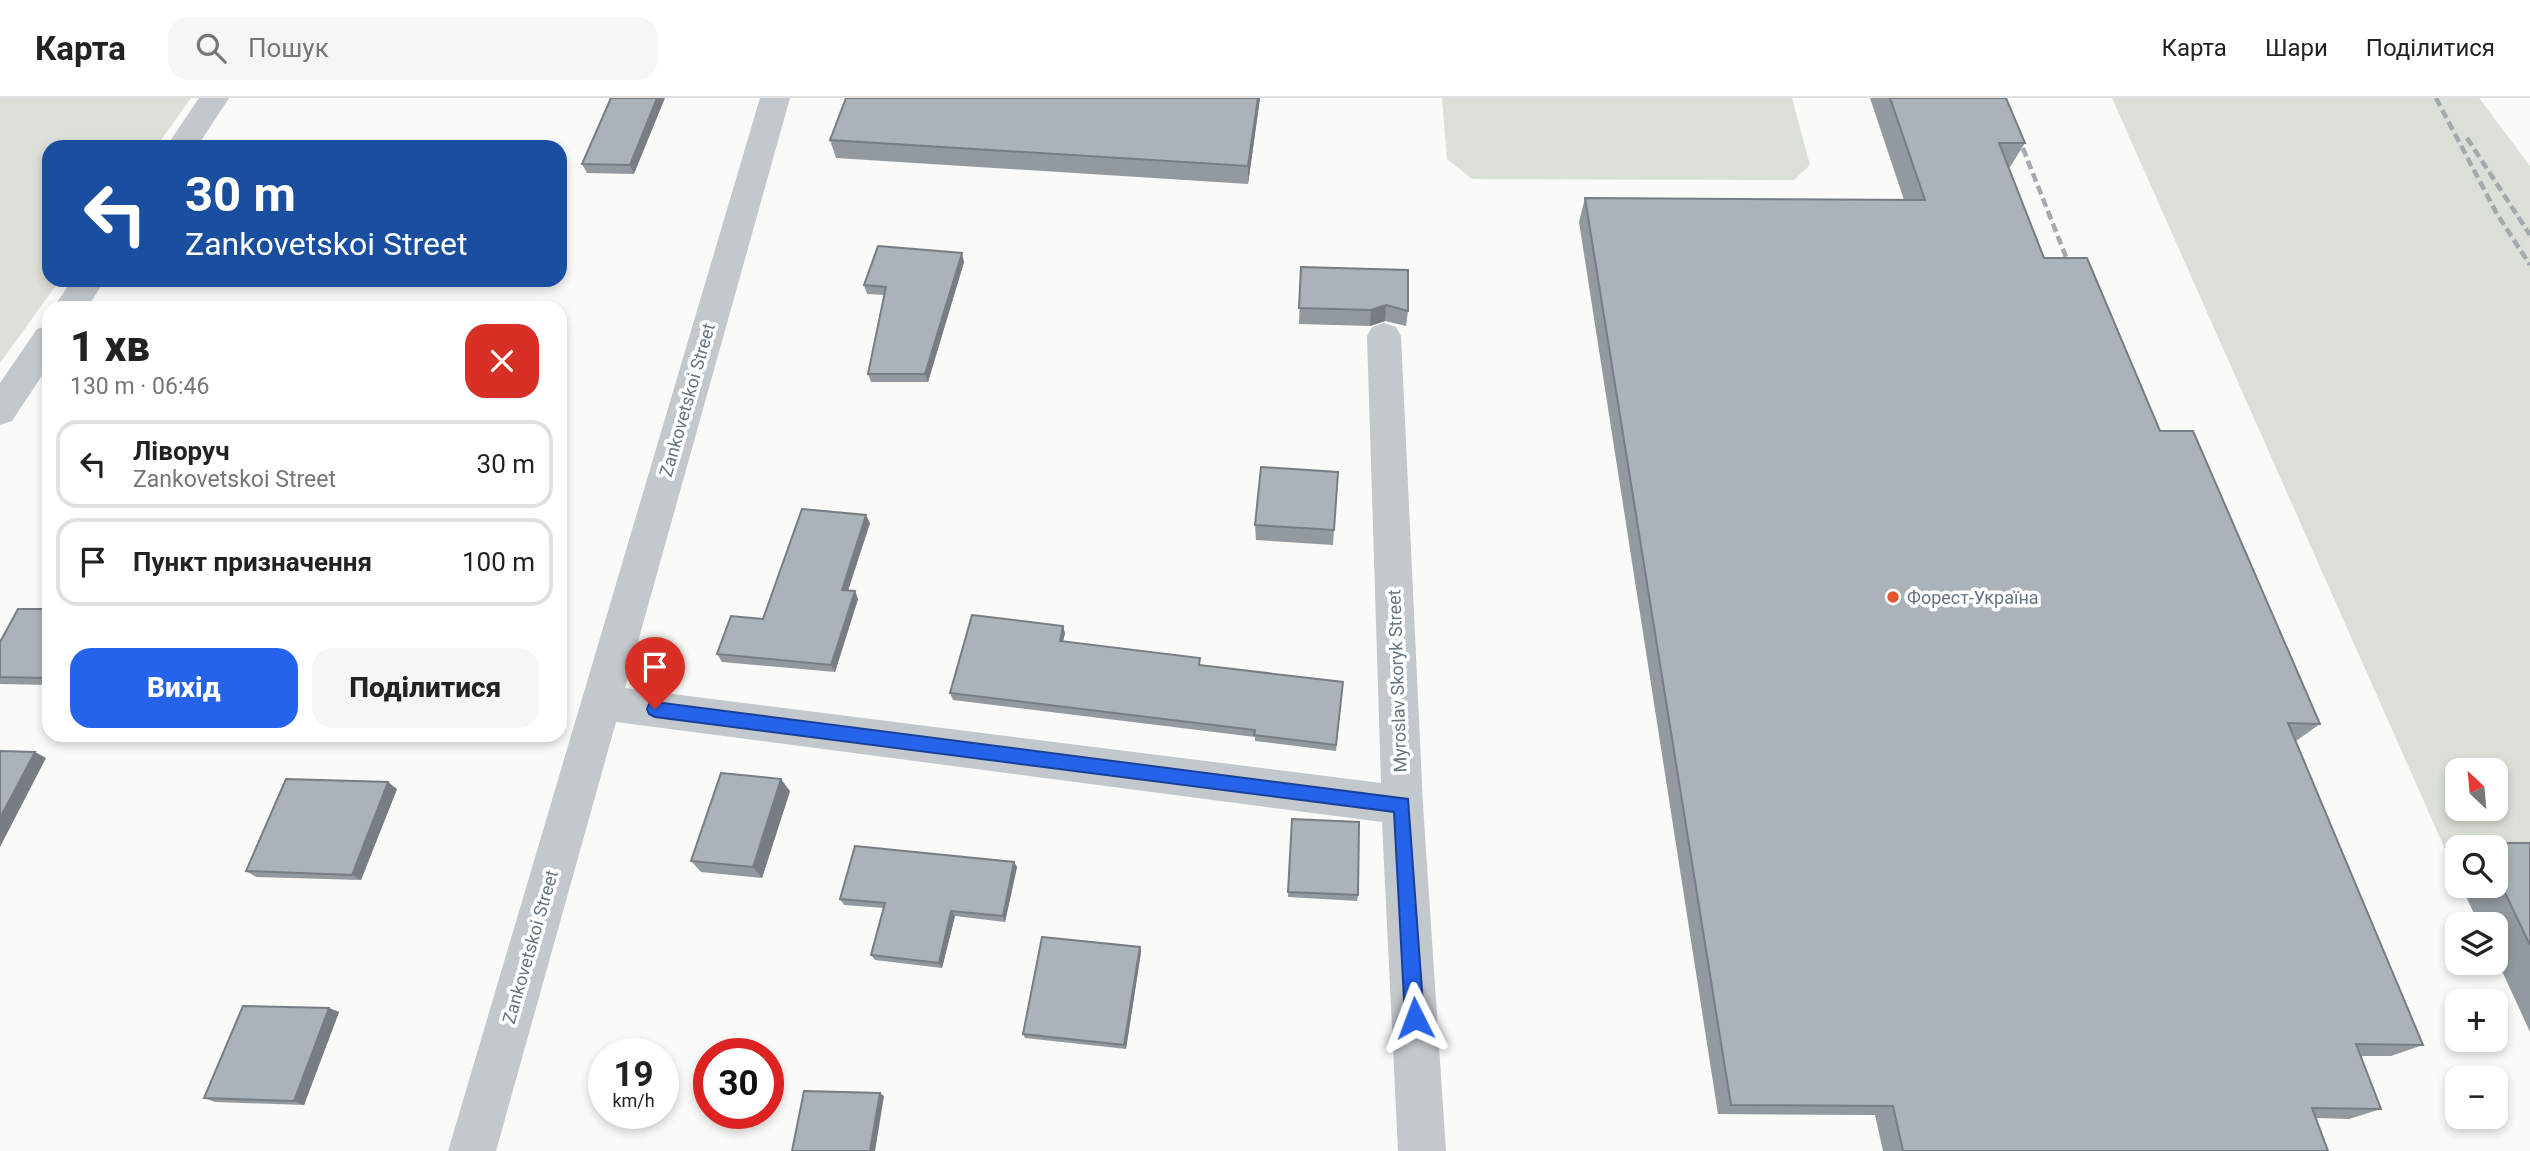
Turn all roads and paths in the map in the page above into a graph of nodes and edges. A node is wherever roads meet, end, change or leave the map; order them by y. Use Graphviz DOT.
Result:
graph roads {
  1 [pos="214,98"];
  2 [pos="775,98"];
  3 [pos="186,140"];
  4 [pos="1384,336"];
  5 [pos="42,348"];
  6 [pos="0,411"];
  7 [pos="600,702"];
  8 [pos="1402,805"];
  9 [pos="472,1151"];
  10 [pos="1422,1151"];
  1 -- 3 [label="street"];
  2 -- 7 [label="street, Zankovetskoi Street"];
  4 -- 8 [label="street, Myroslav Skoryk Street"];
  5 -- 6 [label="street"];
  7 -- 8 [label="street"];
  7 -- 9 [label="street, Zankovetskoi Street"];
  8 -- 10 [label="street, Myroslav Skoryk Street"];
}
